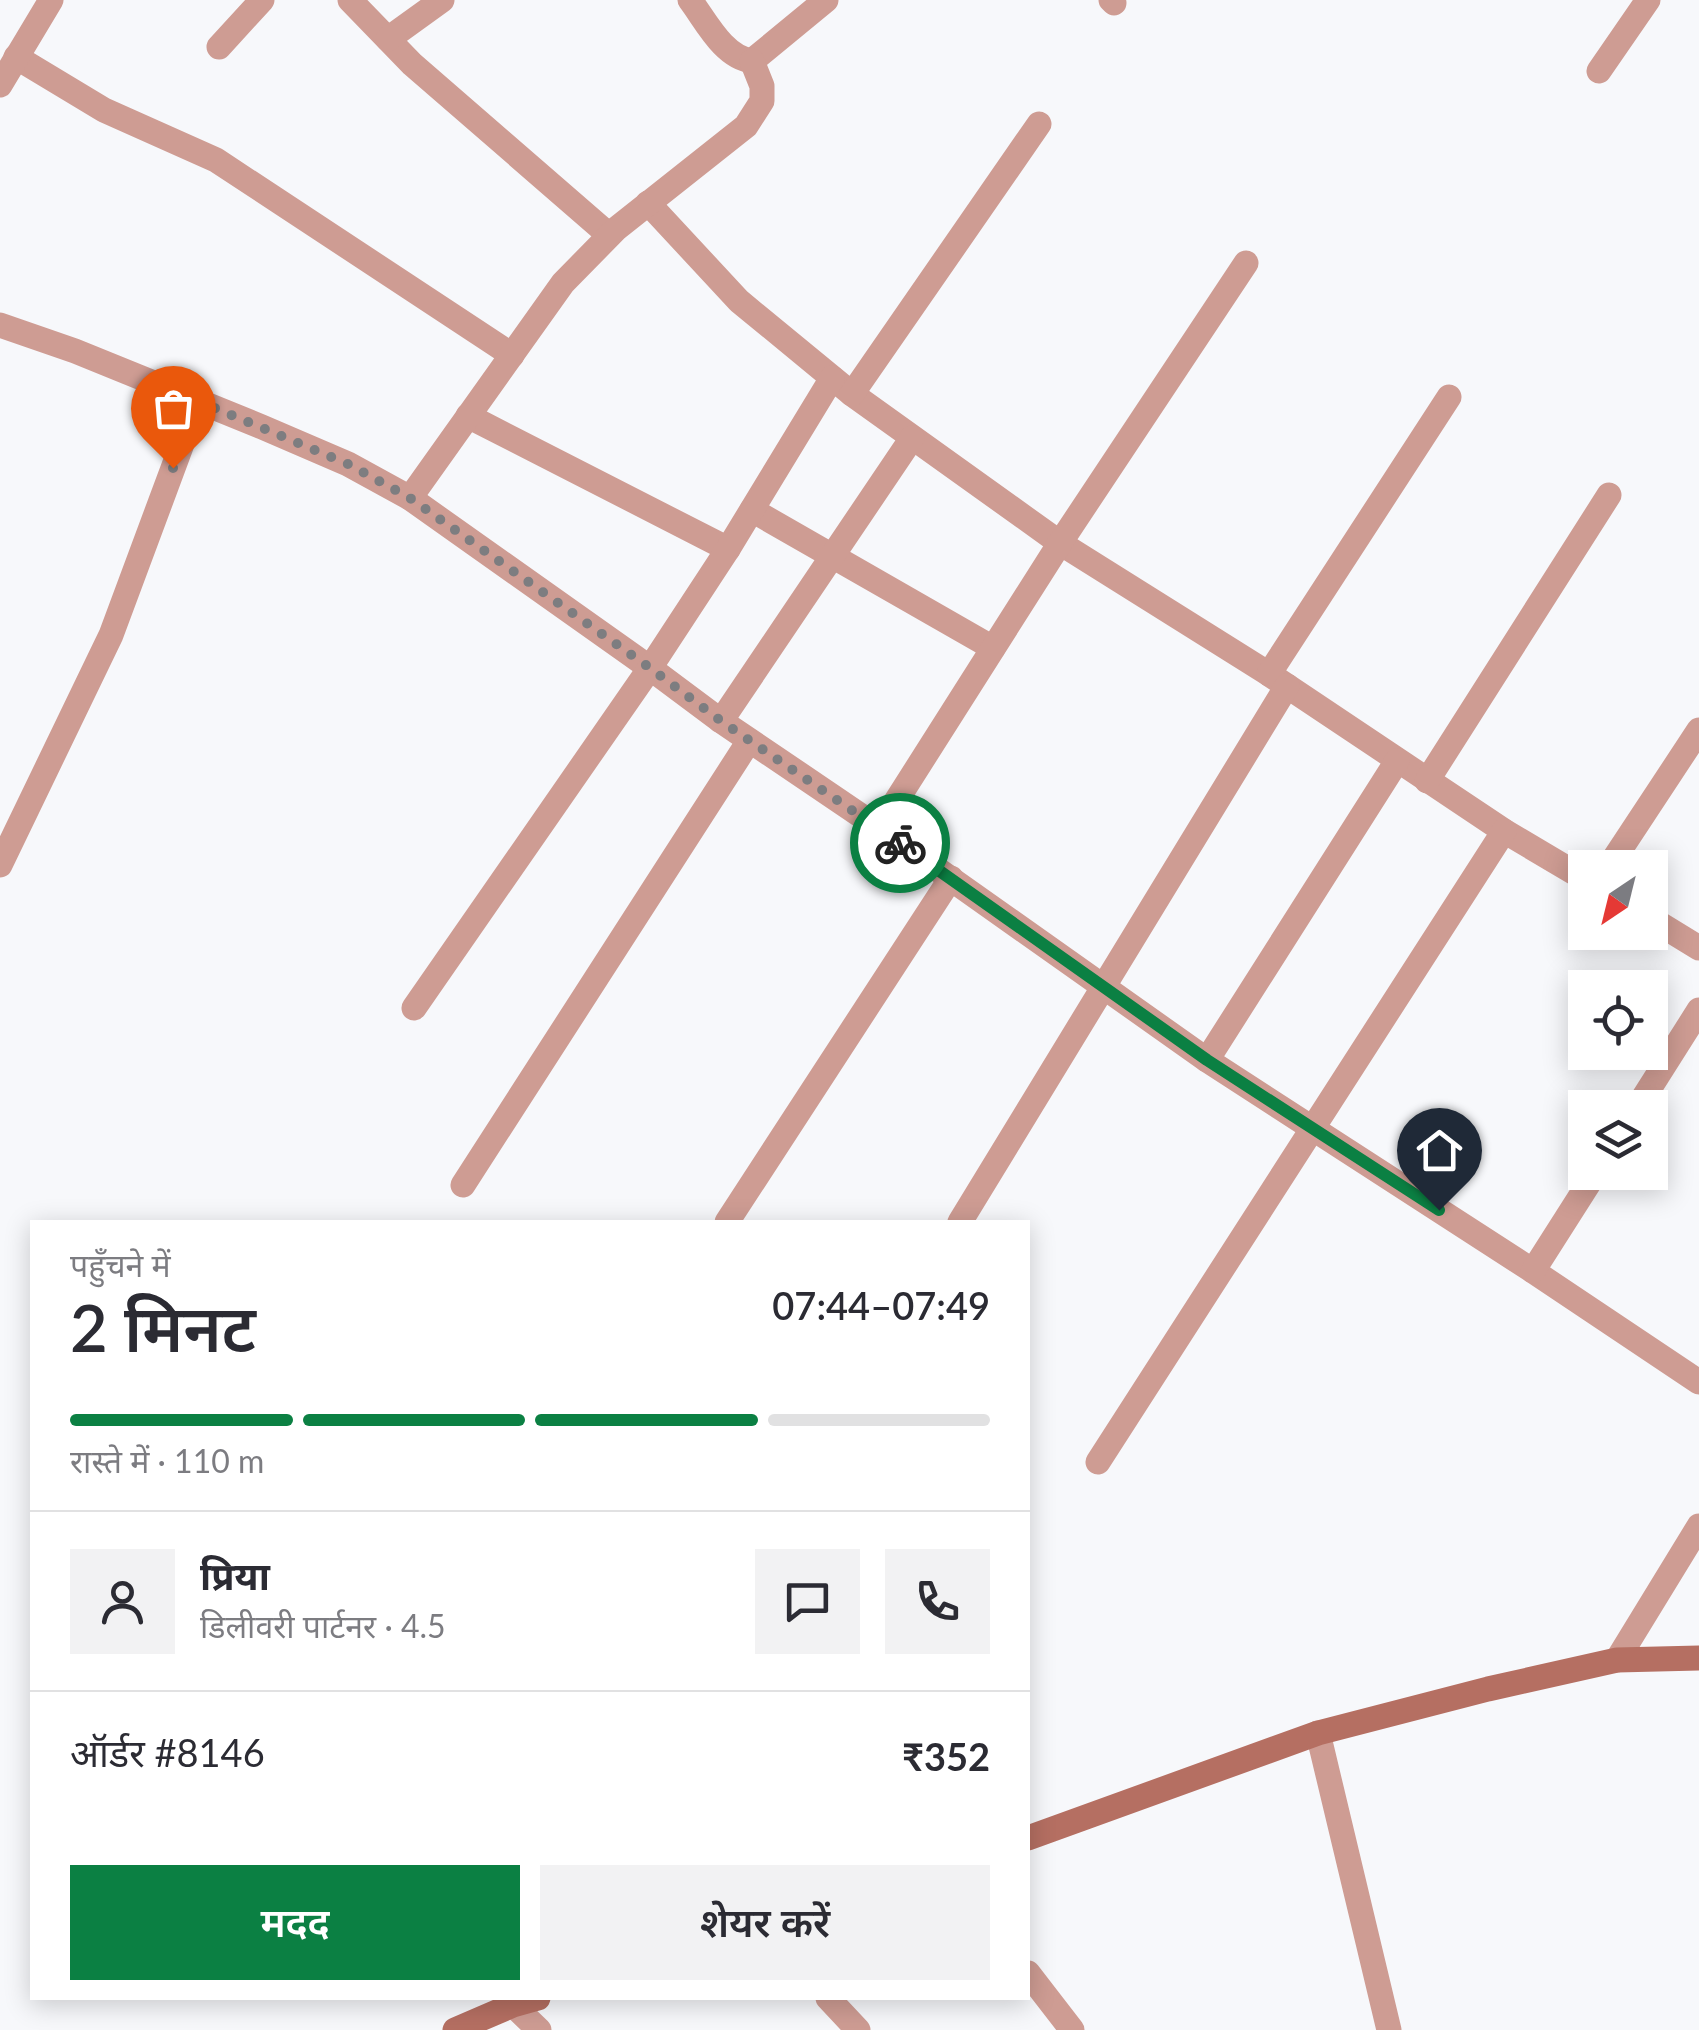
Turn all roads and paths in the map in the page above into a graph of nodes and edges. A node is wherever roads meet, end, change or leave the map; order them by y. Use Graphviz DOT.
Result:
graph roads {
  1 [pos="51,0"];
  2 [pos="262,0"];
  3 [pos="350,0"];
  4 [pos="442,0"];
  5 [pos="690,0"];
  6 [pos="826,0"];
  7 [pos="1648,0"];
  8 [pos="388,39"];
  9 [pos="220,47"];
  10 [pos="16,57"];
  11 [pos="752,61"];
  12 [pos="1600,71"];
  13 [pos="0,85"];
  14 [pos="1039,124"];
  15 [pos="648,203"];
  16 [pos="610,235"];
  17 [pos="1246,263"];
  18 [pos="0,325"];
  19 [pos="512,355"];
  20 [pos="842,386"];
  21 [pos="1449,397"];
  22 [pos="198,401"];
  23 [pos="468,416"];
  24 [pos="912,438"];
  25 [pos="1609,495"];
  26 [pos="410,498"];
  27 [pos="752,510"];
  28 [pos="1060,542"];
  29 [pos="728,549"];
  30 [pos="832,557"];
  31 [pos="993,648"];
  32 [pos="650,668"];
  33 [pos="1278,680"];
  34 [pos="721,721"];
  35 [pos="1699,730"];
  36 [pos="749,741"];
  37 [pos="1397,762"];
  38 [pos="1427,781"];
  39 [pos="879,828"];
  40 [pos="1504,830"];
  41 [pos="1620,850"];
  42 [pos="0,866"];
  43 [pos="1568,869"];
  44 [pos="951,878"];
  45 [pos="1668,929"];
  46 [pos="1699,948"];
  47 [pos="1103,985"];
  48 [pos="414,1008"];
  49 [pos="1699,1010"];
  50 [pos="1207,1060"];
  51 [pos="1648,1090"];
  52 [pos="1313,1128"];
  53 [pos="463,1185"];
  54 [pos="1585,1190"];
  55 [pos="728,1220"];
  56 [pos="961,1220"];
  57 [pos="1533,1271"];
  58 [pos="1699,1382"];
  59 [pos="1098,1462"];
  60 [pos="1699,1526"];
  61 [pos="1699,1658"];
  62 [pos="1617,1660"];
  63 [pos="1318,1733"];
  64 [pos="1030,1837"];
  65 [pos="1030,1976"];
  66 [pos="830,2000"];
  67 [pos="512,2002"];
  68 [pos="455,2030"];
  69 [pos="539,2030"];
  70 [pos="858,2030"];
  71 [pos="1072,2030"];
  72 [pos="1389,2030"];
  1 -- 10 [label="street"];
  2 -- 9 [label="street"];
  3 -- 8 [label="street"];
  4 -- 8 [label="street"];
  5 -- 11 [label="street"];
  6 -- 11 [label="street"];
  7 -- 12 [label="street"];
  8 -- 16 [label="street"];
  10 -- 13 [label="street"];
  10 -- 19 [label="street"];
  11 -- 15 [label="street"];
  14 -- 20 [label="street"];
  15 -- 16 [label="street"];
  15 -- 20 [label="street"];
  16 -- 19 [label="street"];
  17 -- 28 [label="street"];
  18 -- 22 [label="street"];
  19 -- 23 [label="street"];
  20 -- 24 [label="street"];
  20 -- 27 [label="street"];
  21 -- 33 [label="street"];
  22 -- 26 [label="street"];
  22 -- 42 [label="street"];
  23 -- 26 [label="street"];
  23 -- 29 [label="street"];
  24 -- 28 [label="street"];
  24 -- 30 [label="street"];
  25 -- 38 [label="street"];
  26 -- 32 [label="street"];
  27 -- 29 [label="street"];
  27 -- 30 [label="street"];
  28 -- 31 [label="street"];
  28 -- 33 [label="street"];
  29 -- 32 [label="street"];
  30 -- 31 [label="street"];
  30 -- 34 [label="street"];
  31 -- 39 [label="street"];
  32 -- 34 [label="street"];
  32 -- 48 [label="street"];
  33 -- 37 [label="street"];
  33 -- 47 [label="street"];
  34 -- 36 [label="street"];
  35 -- 41 [label="street"];
  36 -- 39 [label="street"];
  36 -- 53 [label="street"];
  37 -- 38 [label="street"];
  37 -- 50 [label="street"];
  38 -- 40 [label="street"];
  39 -- 44 [label="street"];
  40 -- 43 [label="street"];
  40 -- 52 [label="street"];
  44 -- 47 [label="street"];
  44 -- 55 [label="street"];
  45 -- 46 [label="street"];
  47 -- 50 [label="street"];
  47 -- 56 [label="street"];
  49 -- 51 [label="street"];
  50 -- 52 [label="street"];
  52 -- 57 [label="street"];
  52 -- 59 [label="street"];
  54 -- 57 [label="street"];
  57 -- 58 [label="street"];
  60 -- 62 [label="street"];
  61 -- 62 [label="street"];
  62 -- 63 [label="street"];
  63 -- 64 [label="street"];
  63 -- 72 [label="street"];
  65 -- 71 [label="street"];
  66 -- 70 [label="street"];
  67 -- 68 [label="street"];
  67 -- 69 [label="street"];
}
